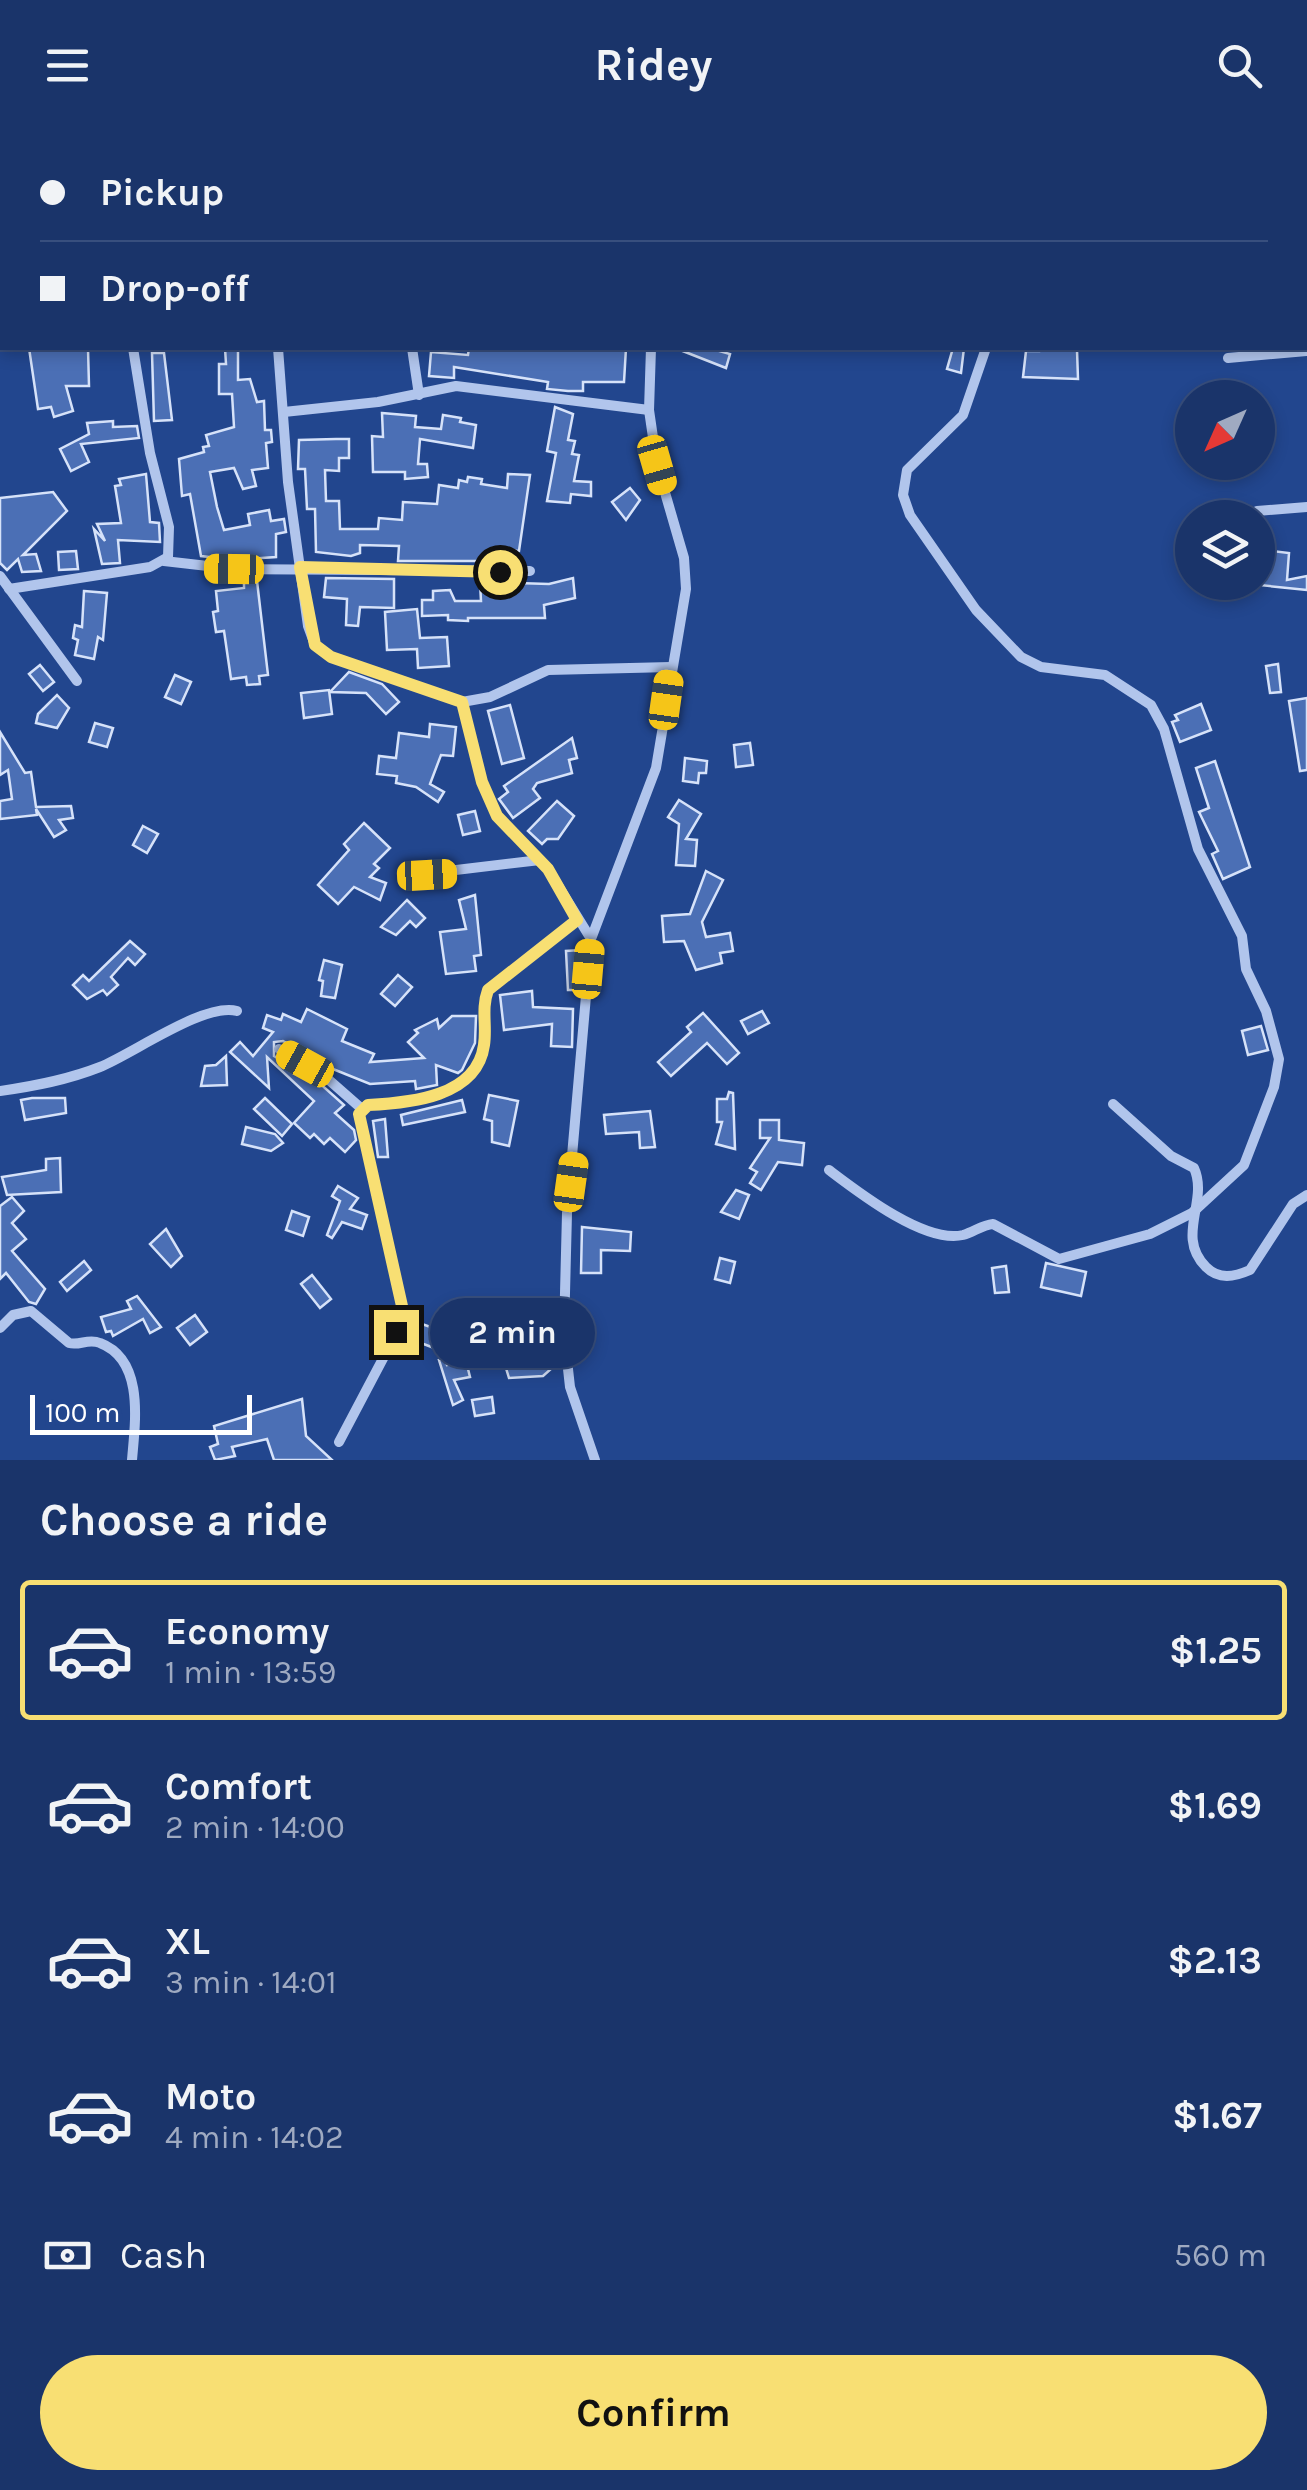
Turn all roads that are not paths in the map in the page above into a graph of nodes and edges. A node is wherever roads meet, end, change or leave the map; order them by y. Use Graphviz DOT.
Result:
graph roads {
  1 [pos="133,350"];
  2 [pos="278,350"];
  3 [pos="412,350"];
  4 [pos="652,350"];
  5 [pos="985,350"];
  6 [pos="1307,351"];
  7 [pos="1228,358"];
  8 [pos="419,395"];
  9 [pos="649,410"];
  10 [pos="284,412"];
  11 [pos="1307,507"];
  12 [pos="1275,510"];
  13 [pos="164,562"];
  14 [pos="300,567"];
  15 [pos="530,571"];
  16 [pos="0,576"];
  17 [pos="9,588"];
  18 [pos="671,667"];
  19 [pos="77,681"];
  20 [pos="462,702"];
  21 [pos="540,860"];
  22 [pos="406,876"];
  23 [pos="577,920"];
  24 [pos="591,939"];
  25 [pos="237,1011"];
  26 [pos="280,1050"];
  27 [pos="0,1091"];
  28 [pos="1114,1104"];
  29 [pos="362,1109"];
  30 [pos="830,1170"];
  31 [pos="1307,1195"];
  32 [pos="1192,1213"];
  33 [pos="0,1328"];
  34 [pos="338,1442"];
  35 [pos="132,1460"];
  36 [pos="595,1460"];
  1 -- 13 [label="street"];
  2 -- 10 [label="street"];
  3 -- 8 [label="street"];
  4 -- 9 [label="street"];
  5 -- 32 [label="street"];
  6 -- 7 [label="street"];
  8 -- 9 [label="street"];
  8 -- 10 [label="street"];
  9 -- 18 [label="street"];
  10 -- 14 [label="street"];
  11 -- 12 [label="street"];
  13 -- 14 [label="street"];
  13 -- 17 [label="street"];
  14 -- 15 [label="street"];
  14 -- 20 [label="street"];
  16 -- 17 [label="street"];
  17 -- 19 [label="street"];
  18 -- 20 [label="street"];
  18 -- 24 [label="street"];
  20 -- 21 [label="street"];
  21 -- 22 [label="street"];
  21 -- 23 [label="street"];
  23 -- 24 [label="street"];
  23 -- 29 [label="street"];
  24 -- 36 [label="street"];
  25 -- 27 [label="street"];
  26 -- 29 [label="street"];
  28 -- 32 [label="street"];
  29 -- 34 [label="street"];
  30 -- 32 [label="street"];
  31 -- 32 [label="street"];
  33 -- 35 [label="street"];
}
